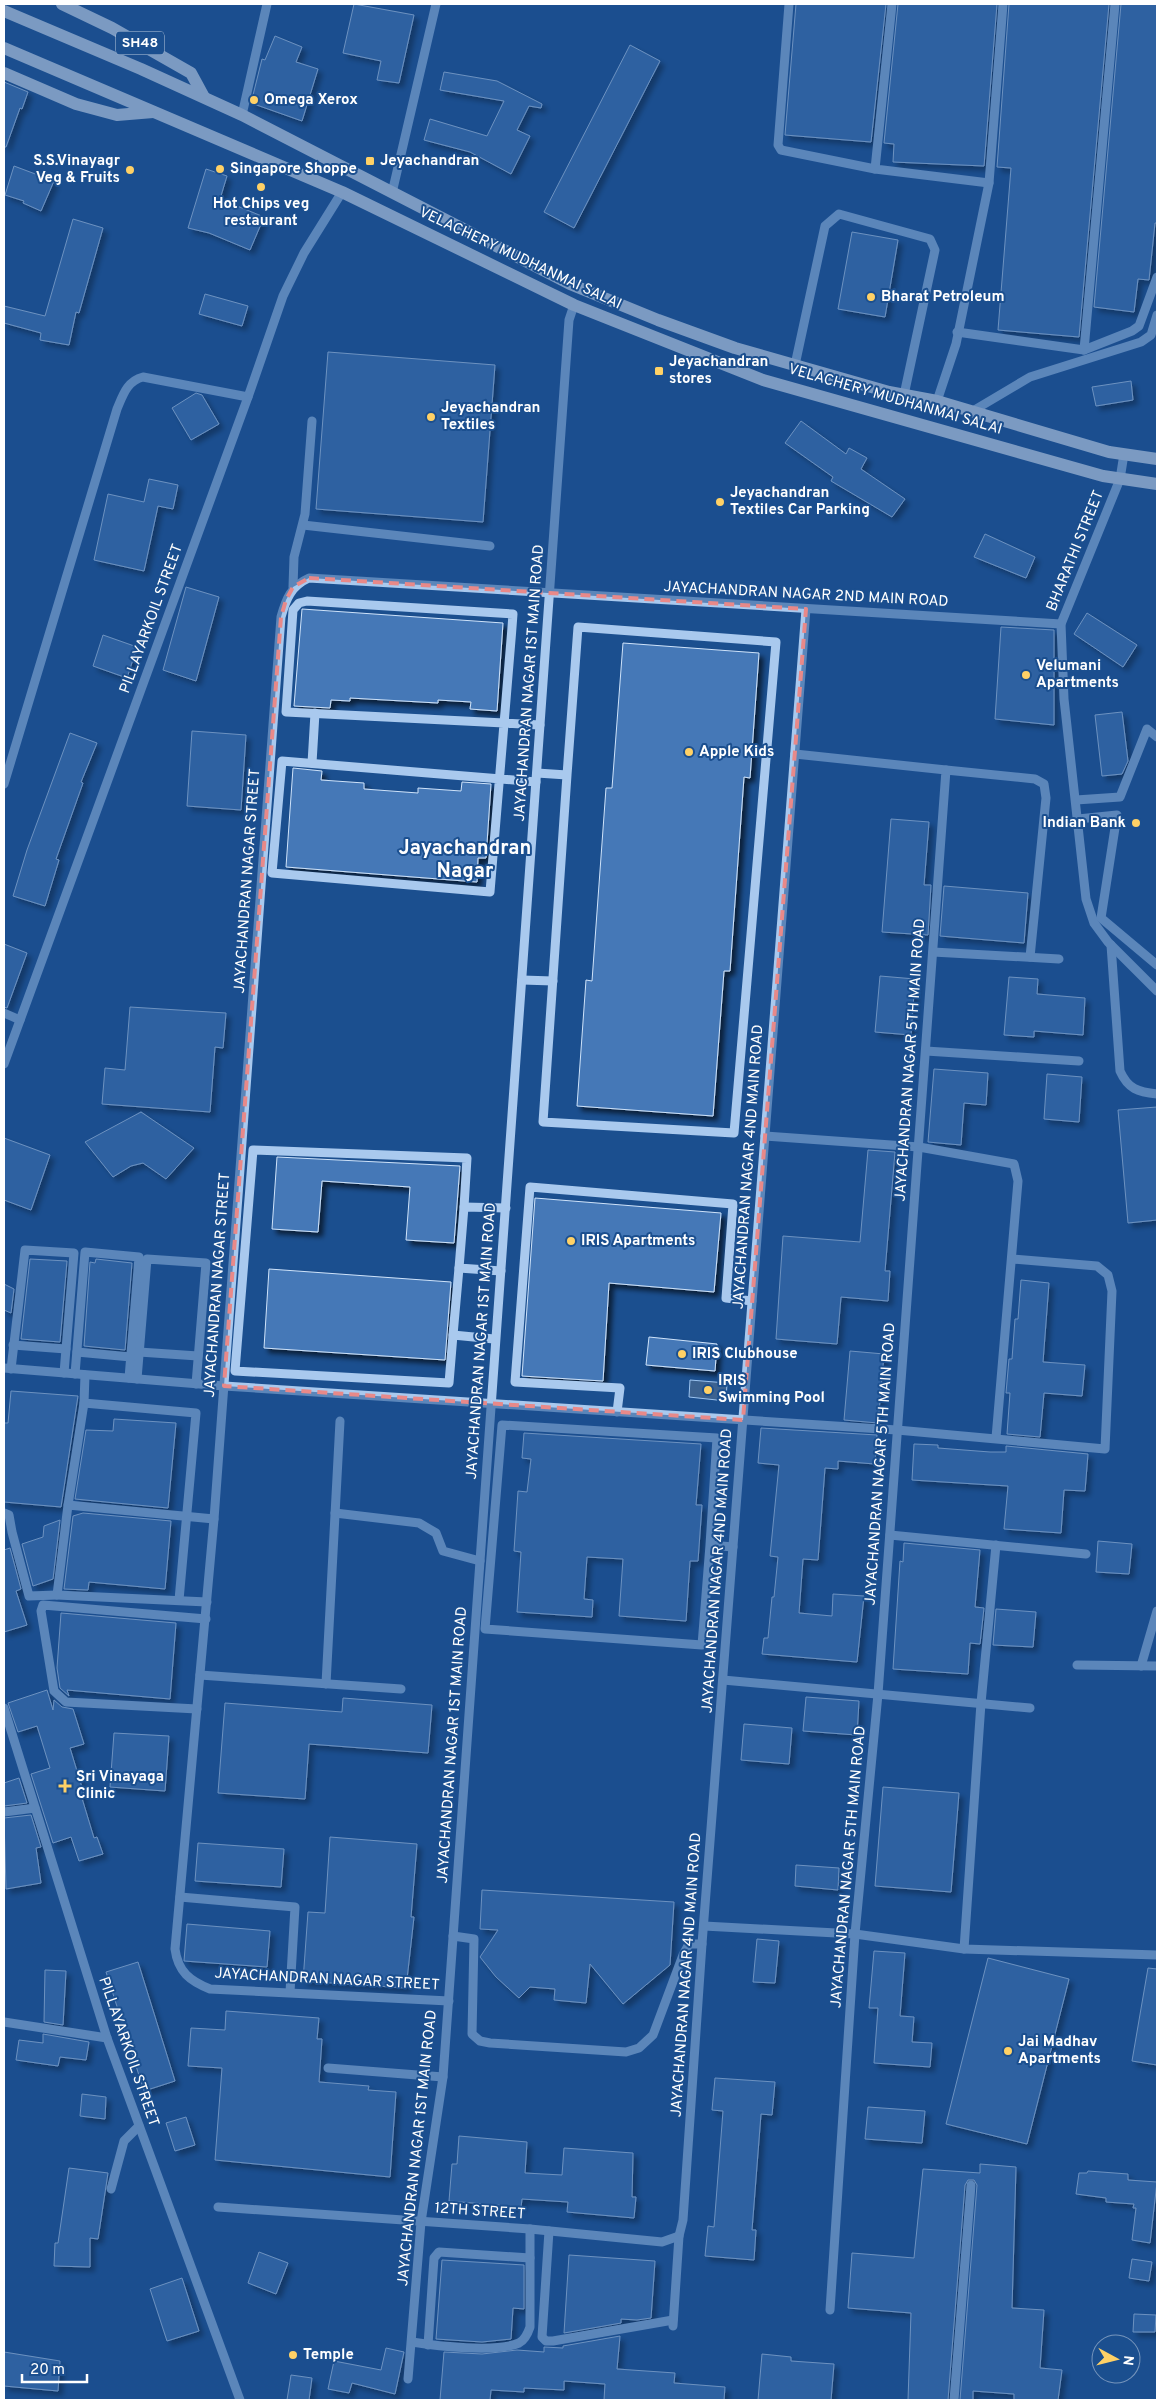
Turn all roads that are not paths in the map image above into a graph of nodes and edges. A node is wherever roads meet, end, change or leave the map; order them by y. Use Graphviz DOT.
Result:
graph roads {
  1 [pos="62,4"];
  2 [pos="266,4"];
  3 [pos="436,4"];
  4 [pos="789,4"];
  5 [pos="892,4"];
  6 [pos="1003,4"];
  7 [pos="1115,4"];
  8 [pos="4,12"];
  9 [pos="4,48"];
  10 [pos="4,73"];
  11 [pos="204,97"];
  12 [pos="156,112"];
  13 [pos="242,115"];
  14 [pos="875,170"];
  15 [pos="988,184"];
  16 [pos="342,192"];
  17 [pos="392,192"];
  18 [pos="1157,277"];
  19 [pos="574,305"];
  20 [pos="1157,315"];
  21 [pos="957,332"];
  22 [pos="736,348"];
  23 [pos="1084,350"];
  24 [pos="795,365"];
  25 [pos="731,367"];
  26 [pos="904,395"];
  27 [pos="248,397"];
  28 [pos="937,401"];
  29 [pos="971,412"];
  30 [pos="312,421"];
  31 [pos="1124,454"];
  32 [pos="1157,459"];
  33 [pos="1120,479"];
  34 [pos="1157,484"];
  35 [pos="303,525"];
  36 [pos="490,546"];
  37 [pos="293,587"];
  38 [pos="550,592"];
  39 [pos="806,609"];
  40 [pos="1061,624"];
  41 [pos="314,713"];
  42 [pos="504,723"];
  43 [pos="540,725"];
  44 [pos="1157,737"];
  45 [pos="795,754"];
  46 [pos="312,763"];
  47 [pos="946,770"];
  48 [pos="567,775"];
  49 [pos="536,777"];
  50 [pos="501,779"];
  51 [pos="4,784"];
  52 [pos="1120,797"];
  53 [pos="1076,800"];
  54 [pos="1116,815"];
  55 [pos="1078,819"];
  56 [pos="1111,945"];
  57 [pos="933,952"];
  58 [pos="1030,957"];
  59 [pos="1059,959"];
  60 [pos="1157,961"];
  61 [pos="522,980"];
  62 [pos="553,981"];
  63 [pos="1157,991"];
  64 [pos="4,1013"];
  65 [pos="20,1020"];
  66 [pos="926,1051"];
  67 [pos="1079,1061"];
  68 [pos="4,1064"];
  69 [pos="1157,1094"];
  70 [pos="765,1136"];
  71 [pos="919,1147"];
  72 [pos="464,1207"];
  73 [pos="506,1208"];
  74 [pos="1012,1258"];
  75 [pos="459,1268"];
  76 [pos="501,1271"];
  77 [pos="752,1301"];
  78 [pos="453,1335"];
  79 [pos="494,1339"];
  80 [pos="13,1345"];
  81 [pos="66,1349"];
  82 [pos="77,1352"];
  83 [pos="135,1354"];
  84 [pos="198,1356"];
  85 [pos="8,1368"];
  86 [pos="64,1373"];
  87 [pos="75,1374"];
  88 [pos="85,1375"];
  89 [pos="133,1379"];
  90 [pos="196,1384"];
  91 [pos="224,1386"];
  92 [pos="84,1403"];
  93 [pos="492,1403"];
  94 [pos="618,1412"];
  95 [pos="743,1420"];
  96 [pos="340,1421"];
  97 [pos="897,1430"];
  98 [pos="996,1438"];
  99 [pos="68,1505"];
  100 [pos="4,1513"];
  101 [pos="335,1513"];
  102 [pos="187,1517"];
  103 [pos="214,1519"];
  104 [pos="890,1535"];
  105 [pos="710,1545"];
  106 [pos="996,1545"];
  107 [pos="733,1547"];
  108 [pos="1086,1554"];
  109 [pos="480,1561"];
  110 [pos="56,1595"];
  111 [pos="179,1600"];
  112 [pos="207,1602"];
  113 [pos="1157,1612"];
  114 [pos="206,1619"];
  115 [pos="1077,1665"];
  116 [pos="1141,1666"];
  117 [pos="1157,1666"];
  118 [pos="200,1675"];
  119 [pos="723,1680"];
  120 [pos="326,1684"];
  121 [pos="401,1689"];
  122 [pos="878,1694"];
  123 [pos="981,1704"];
  124 [pos="4,1708"];
  125 [pos="197,1708"];
  126 [pos="1030,1708"];
  127 [pos="35,1808"];
  128 [pos="4,1812"];
  129 [pos="180,1897"];
  130 [pos="704,1926"];
  131 [pos="855,1934"];
  132 [pos="453,1936"];
  133 [pos="702,1944"];
  134 [pos="964,1949"];
  135 [pos="1157,1955"];
  136 [pos="290,1992"];
  137 [pos="449,2001"];
  138 [pos="4,2022"];
  139 [pos="107,2038"];
  140 [pos="328,2068"];
  141 [pos="443,2077"];
  142 [pos="139,2126"];
  143 [pos="971,2184"];
  144 [pos="111,2189"];
  145 [pos="218,2207"];
  146 [pos="421,2222"];
  147 [pos="530,2229"];
  148 [pos="549,2231"];
  149 [pos="679,2236"];
  150 [pos="530,2258"];
  151 [pos="830,2310"];
  152 [pos="412,2342"];
  153 [pos="428,2345"];
  154 [pos="408,2379"];
  155 [pos="240,2400"];
  156 [pos="954,2400"];
  1 -- 11 [label="main road, SH48"];
  2 -- 13 [label="street"];
  3 -- 17 [label="street"];
  4 -- 14 [label="street"];
  5 -- 14 [label="street"];
  6 -- 15 [label="street"];
  7 -- 23 [label="street"];
  8 -- 11 [label="main road, VELACHERY MUDHANMAI SALAI"];
  9 -- 12 [label="main road, VELACHERY MUDHANMAI SALAI"];
  10 -- 12 [label="main road"];
  11 -- 13 [label="main road, VELACHERY MUDHANMAI SALAI"];
  12 -- 16 [label="main road, VELACHERY MUDHANMAI SALAI"];
  13 -- 17 [label="main road, VELACHERY MUDHANMAI SALAI"];
  14 -- 15 [label="street"];
  15 -- 21 [label="street"];
  16 -- 19 [label="main road, VELACHERY MUDHANMAI SALAI"];
  16 -- 27 [label="street, PILLAYARKOIL STREET"];
  17 -- 22 [label="main road, VELACHERY MUDHANMAI SALAI"];
  18 -- 23 [label="street"];
  19 -- 25 [label="main road, VELACHERY MUDHANMAI SALAI"];
  19 -- 38 [label="street, JAYACHANDRAN NAGAR 1ST MAIN ROAD"];
  20 -- 29 [label="street"];
  21 -- 23 [label="street"];
  21 -- 28 [label="street"];
  22 -- 24 [label="main road, VELACHERY MUDHANMAI SALAI"];
  22 -- 25 [label="main road"];
  24 -- 26 [label="main road, VELACHERY MUDHANMAI SALAI"];
  24 -- 26 [label="street"];
  25 -- 33 [label="main road, VELACHERY MUDHANMAI SALAI"];
  26 -- 28 [label="main road, VELACHERY MUDHANMAI SALAI"];
  27 -- 51 [label="street"];
  27 -- 65 [label="street, PILLAYARKOIL STREET"];
  28 -- 29 [label="main road, VELACHERY MUDHANMAI SALAI"];
  29 -- 31 [label="main road, VELACHERY MUDHANMAI SALAI"];
  30 -- 35 [label="street"];
  31 -- 32 [label="main road, VELACHERY MUDHANMAI SALAI"];
  31 -- 33 [label="street, BHARATHI STREET"];
  33 -- 34 [label="main road, VELACHERY MUDHANMAI SALAI"];
  33 -- 40 [label="street, BHARATHI STREET"];
  35 -- 36 [label="street"];
  35 -- 37 [label="street"];
  37 -- 38 [label="street"];
  37 -- 91 [label="street, JAYACHANDRAN NAGAR STREET"];
  38 -- 39 [label="street, JAYACHANDRAN NAGAR 2ND MAIN ROAD"];
  38 -- 43 [label="street, JAYACHANDRAN NAGAR 1ST MAIN ROAD"];
  39 -- 40 [label="street, JAYACHANDRAN NAGAR 2ND MAIN ROAD"];
  39 -- 45 [label="street, JAYACHANDRAN NAGAR 4ND MAIN ROAD"];
  40 -- 53 [label="street, BHARATHI STREET"];
  41 -- 42 [label="street"];
  41 -- 42 [label="street"];
  41 -- 46 [label="street"];
  42 -- 43 [label="street"];
  42 -- 50 [label="street"];
  43 -- 49 [label="street, JAYACHANDRAN NAGAR 1ST MAIN ROAD"];
  44 -- 52 [label="street"];
  45 -- 47 [label="street"];
  45 -- 70 [label="street, JAYACHANDRAN NAGAR 4ND MAIN ROAD"];
  46 -- 50 [label="street"];
  46 -- 50 [label="street"];
  47 -- 57 [label="street, JAYACHANDRAN NAGAR 5TH MAIN ROAD"];
  47 -- 58 [label="street"];
  48 -- 49 [label="street"];
  48 -- 62 [label="street"];
  48 -- 62 [label="street"];
  49 -- 50 [label="street"];
  49 -- 61 [label="street, JAYACHANDRAN NAGAR 1ST MAIN ROAD"];
  52 -- 53 [label="street"];
  52 -- 54 [label="street"];
  53 -- 55 [label="street, BHARATHI STREET"];
  54 -- 55 [label="street"];
  54 -- 60 [label="street"];
  55 -- 56 [label="street, BHARATHI STREET"];
  56 -- 63 [label="street, BHARATHI STREET"];
  56 -- 69 [label="street"];
  57 -- 58 [label="street"];
  57 -- 66 [label="street, JAYACHANDRAN NAGAR 5TH MAIN ROAD"];
  58 -- 59 [label="street"];
  61 -- 62 [label="street"];
  61 -- 73 [label="street, JAYACHANDRAN NAGAR 1ST MAIN ROAD"];
  64 -- 65 [label="street"];
  65 -- 68 [label="street, PILLAYARKOIL STREET"];
  66 -- 67 [label="street"];
  66 -- 71 [label="street, JAYACHANDRAN NAGAR 5TH MAIN ROAD"];
  70 -- 71 [label="street"];
  70 -- 77 [label="street, JAYACHANDRAN NAGAR 4ND MAIN ROAD"];
  71 -- 74 [label="street"];
  71 -- 97 [label="street, JAYACHANDRAN NAGAR 5TH MAIN ROAD"];
  72 -- 73 [label="street"];
  72 -- 75 [label="street"];
  72 -- 78 [label="street"];
  73 -- 76 [label="street, JAYACHANDRAN NAGAR 1ST MAIN ROAD"];
  74 -- 98 [label="street"];
  74 -- 98 [label="street"];
  75 -- 76 [label="street"];
  75 -- 78 [label="street"];
  76 -- 79 [label="street, JAYACHANDRAN NAGAR 1ST MAIN ROAD"];
  77 -- 94 [label="street"];
  77 -- 95 [label="street, JAYACHANDRAN NAGAR 4ND MAIN ROAD"];
  78 -- 79 [label="street"];
  79 -- 93 [label="street, JAYACHANDRAN NAGAR 1ST MAIN ROAD"];
  80 -- 81 [label="street"];
  80 -- 81 [label="street"];
  80 -- 85 [label="street"];
  81 -- 86 [label="street"];
  82 -- 83 [label="street"];
  82 -- 83 [label="street"];
  82 -- 87 [label="street"];
  83 -- 84 [label="street"];
  83 -- 84 [label="street"];
  83 -- 89 [label="street"];
  84 -- 90 [label="street"];
  85 -- 86 [label="street"];
  86 -- 87 [label="street"];
  87 -- 88 [label="street"];
  88 -- 89 [label="street"];
  88 -- 92 [label="street"];
  89 -- 90 [label="street"];
  90 -- 91 [label="street"];
  91 -- 93 [label="street"];
  91 -- 103 [label="street, JAYACHANDRAN NAGAR STREET"];
  92 -- 99 [label="street"];
  92 -- 102 [label="street"];
  93 -- 94 [label="street"];
  93 -- 109 [label="street, JAYACHANDRAN NAGAR 1ST MAIN ROAD"];
  94 -- 95 [label="street"];
  95 -- 97 [label="street"];
  95 -- 107 [label="street, JAYACHANDRAN NAGAR 4ND MAIN ROAD"];
  96 -- 101 [label="street"];
  97 -- 98 [label="street"];
  97 -- 104 [label="street, JAYACHANDRAN NAGAR 5TH MAIN ROAD"];
  99 -- 102 [label="street"];
  99 -- 110 [label="street"];
  100 -- 110 [label="street"];
  101 -- 109 [label="street"];
  101 -- 120 [label="street"];
  102 -- 103 [label="street"];
  102 -- 111 [label="street"];
  103 -- 112 [label="street, JAYACHANDRAN NAGAR STREET"];
  104 -- 106 [label="street"];
  104 -- 122 [label="street, JAYACHANDRAN NAGAR 5TH MAIN ROAD"];
  105 -- 105 [label="street"];
  105 -- 107 [label="street"];
  106 -- 108 [label="street"];
  106 -- 123 [label="street"];
  107 -- 119 [label="street, JAYACHANDRAN NAGAR 4ND MAIN ROAD"];
  109 -- 132 [label="street, JAYACHANDRAN NAGAR 1ST MAIN ROAD"];
  110 -- 111 [label="street"];
  111 -- 112 [label="street"];
  112 -- 114 [label="street, JAYACHANDRAN NAGAR STREET"];
  113 -- 116 [label="street"];
  114 -- 118 [label="street, JAYACHANDRAN NAGAR STREET"];
  114 -- 125 [label="street"];
  115 -- 116 [label="street"];
  116 -- 117 [label="street"];
  118 -- 120 [label="street"];
  118 -- 125 [label="street, JAYACHANDRAN NAGAR STREET"];
  119 -- 122 [label="street"];
  119 -- 130 [label="street, JAYACHANDRAN NAGAR 4ND MAIN ROAD"];
  120 -- 121 [label="street"];
  122 -- 123 [label="street"];
  122 -- 131 [label="street, JAYACHANDRAN NAGAR 5TH MAIN ROAD"];
  123 -- 126 [label="street"];
  123 -- 134 [label="street"];
  124 -- 127 [label="street, PILLAYARKOIL STREET"];
  125 -- 129 [label="street, JAYACHANDRAN NAGAR STREET"];
  127 -- 128 [label="street"];
  127 -- 139 [label="street, PILLAYARKOIL STREET"];
  129 -- 136 [label="street, JAYACHANDRAN NAGAR STREET"];
  129 -- 136 [label="street"];
  130 -- 131 [label="street"];
  130 -- 133 [label="street, JAYACHANDRAN NAGAR 4ND MAIN ROAD"];
  131 -- 134 [label="street"];
  131 -- 151 [label="street, JAYACHANDRAN NAGAR 5TH MAIN ROAD"];
  132 -- 133 [label="street"];
  132 -- 137 [label="street, JAYACHANDRAN NAGAR 1ST MAIN ROAD"];
  133 -- 149 [label="street, JAYACHANDRAN NAGAR 4ND MAIN ROAD"];
  134 -- 135 [label="street"];
  136 -- 137 [label="street, JAYACHANDRAN NAGAR STREET"];
  137 -- 141 [label="street, JAYACHANDRAN NAGAR 1ST MAIN ROAD"];
  138 -- 139 [label="street"];
  139 -- 142 [label="street, PILLAYARKOIL STREET"];
  140 -- 141 [label="street"];
  141 -- 146 [label="street, JAYACHANDRAN NAGAR 1ST MAIN ROAD"];
  142 -- 144 [label="street"];
  142 -- 155 [label="street, PILLAYARKOIL STREET"];
  143 -- 156 [label="street"];
  145 -- 146 [label="street, 12TH STREET"];
  146 -- 147 [label="street, 12TH STREET"];
  146 -- 152 [label="street, JAYACHANDRAN NAGAR 1ST MAIN ROAD"];
  147 -- 148 [label="street, 12TH STREET"];
  147 -- 150 [label="street"];
  148 -- 149 [label="street, 12TH STREET"];
  148 -- 149 [label="street, JAYACHANDRAN NAGAR 4ND MAIN ROAD"];
  150 -- 153 [label="street"];
  150 -- 153 [label="street"];
  152 -- 153 [label="street"];
  152 -- 154 [label="street, JAYACHANDRAN NAGAR 1ST MAIN ROAD"];
}
